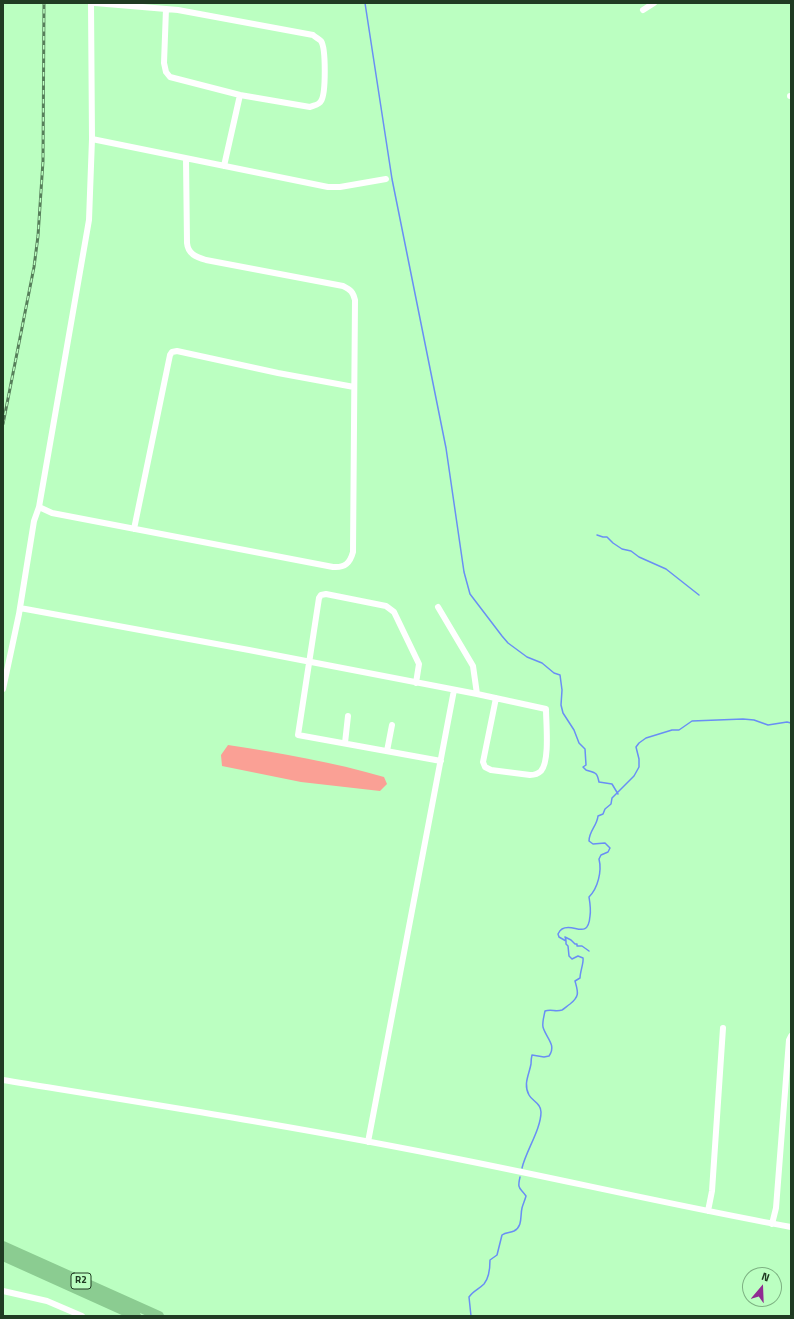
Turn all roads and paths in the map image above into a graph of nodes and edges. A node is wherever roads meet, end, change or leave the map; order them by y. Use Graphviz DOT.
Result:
graph roads {
  1 [pos="91,3"];
  2 [pos="95,3"];
  3 [pos="654,3"];
  4 [pos="166,9"];
  5 [pos="643,10"];
  6 [pos="240,95"];
  7 [pos="92,139"];
  8 [pos="186,159"];
  9 [pos="224,166"];
  10 [pos="386,179"];
  11 [pos="354,387"];
  12 [pos="39,507"];
  13 [pos="134,530"];
  14 [pos="438,607"];
  15 [pos="20,608"];
  16 [pos="309,662"];
  17 [pos="416,683"];
  18 [pos="3,689"];
  19 [pos="454,690"];
  20 [pos="477,694"];
  21 [pos="496,698"];
  22 [pos="348,716"];
  23 [pos="392,725"];
  24 [pos="345,743"];
  25 [pos="387,751"];
  26 [pos="441,761"];
  27 [pos="723,1028"];
  28 [pos="791,1036"];
  29 [pos="3,1080"];
  30 [pos="368,1142"];
  31 [pos="708,1211"];
  32 [pos="772,1224"];
  33 [pos="791,1227"];
  34 [pos="3,1246"];
  35 [pos="3,1256"];
  36 [pos="3,1291"];
  37 [pos="82,1316"];
  38 [pos="136,1316"];
  39 [pos="159,1316"];
  1 -- 7 [label="street"];
  2 -- 4 [label="street"];
  3 -- 5 [label="street"];
  4 -- 6 [label="street"];
  4 -- 6 [label="street"];
  6 -- 9 [label="street"];
  7 -- 8 [label="street"];
  7 -- 12 [label="street"];
  8 -- 9 [label="street"];
  8 -- 11 [label="street"];
  9 -- 10 [label="street"];
  11 -- 13 [label="street"];
  11 -- 13 [label="street"];
  12 -- 13 [label="street"];
  12 -- 15 [label="street"];
  14 -- 20 [label="street"];
  15 -- 16 [label="street"];
  15 -- 18 [label="street"];
  16 -- 17 [label="street"];
  16 -- 17 [label="street"];
  16 -- 24 [label="street"];
  17 -- 19 [label="street"];
  19 -- 20 [label="street"];
  19 -- 26 [label="street"];
  20 -- 21 [label="street"];
  21 -- 21 [label="street"];
  22 -- 24 [label="street"];
  23 -- 25 [label="street"];
  24 -- 25 [label="street"];
  25 -- 26 [label="street"];
  26 -- 30 [label="street"];
  27 -- 31 [label="street"];
  28 -- 32 [label="street"];
  29 -- 30 [label="street"];
  30 -- 31 [label="street"];
  31 -- 32 [label="street"];
  32 -- 33 [label="street"];
  34 -- 39 [label="highway, R2"];
  35 -- 38 [label="highway, R2"];
  36 -- 37 [label="street"];
}
